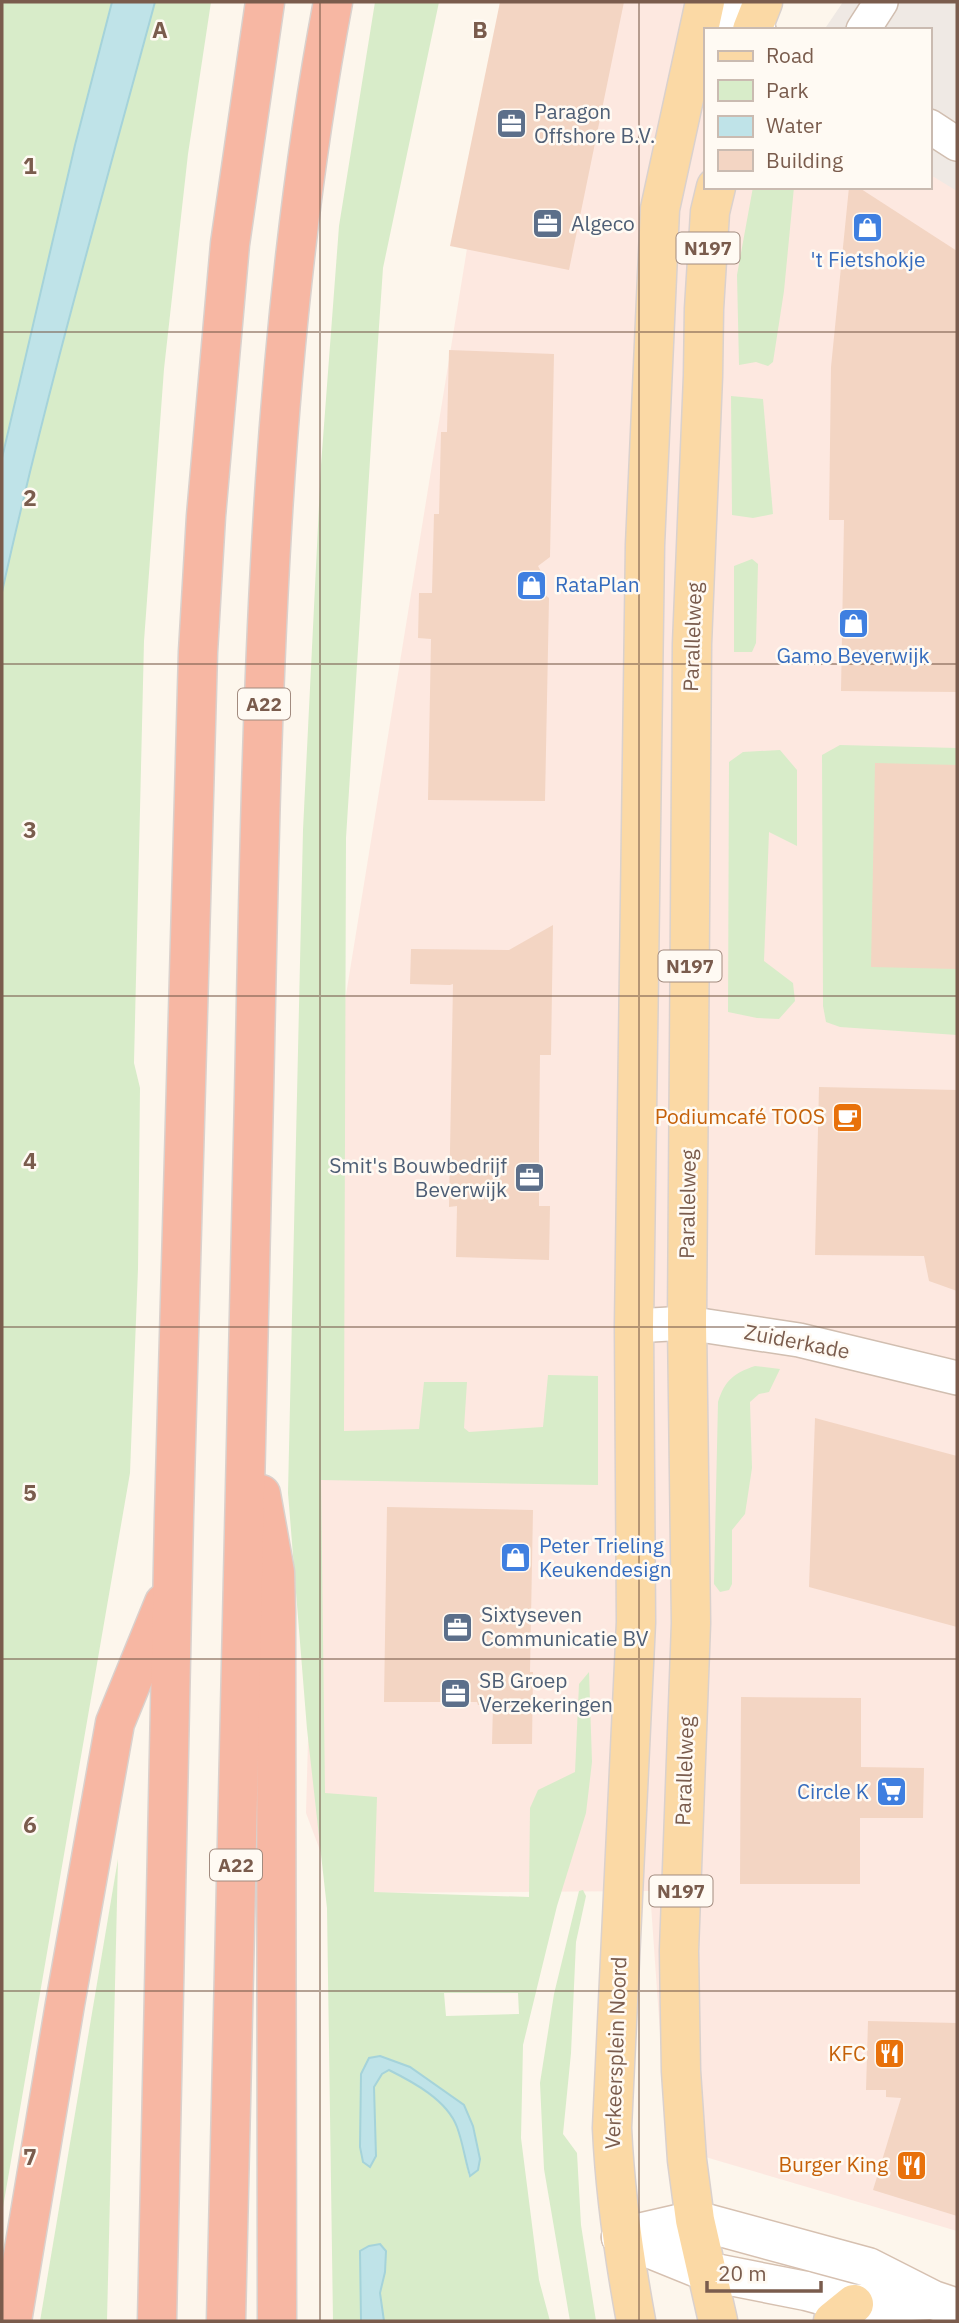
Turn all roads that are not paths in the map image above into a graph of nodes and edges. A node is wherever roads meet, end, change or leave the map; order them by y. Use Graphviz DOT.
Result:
graph roads {
  1 [pos="265,2"];
  2 [pos="333,2"];
  3 [pos="705,2"];
  4 [pos="881,2"];
  5 [pos="757,22"];
  6 [pos="864,28"];
  7 [pos="931,127"];
  8 [pos="957,144"];
  9 [pos="716,189"];
  10 [pos="687,1323"];
  11 [pos="634,1325"];
  12 [pos="957,1378"];
  13 [pos="246,1410"];
  14 [pos="173,1583"];
  15 [pos="695,2221"];
  16 [pos="621,2237"];
  17 [pos="705,2270"];
  18 [pos="940,2310"];
  19 [pos="844,2313"];
  20 [pos="12,2321"];
  21 [pos="156,2321"];
  22 [pos="226,2321"];
  23 [pos="277,2321"];
  24 [pos="636,2321"];
  25 [pos="718,2321"];
  1 -- 14 [label="highway"];
  2 -- 13 [label="highway, A22"];
  3 -- 5 [label="street"];
  3 -- 11 [label="main road, N197"];
  4 -- 6 [label="street"];
  7 -- 8 [label="street"];
  9 -- 10 [label="main road, Parallelweg / N197"];
  10 -- 11 [label="street, Zuiderkade"];
  10 -- 12 [label="street, Zuiderkade"];
  10 -- 15 [label="main road, Parallelweg / N197"];
  11 -- 16 [label="main road, Verkeersplein Noord / N197"];
  13 -- 22 [label="highway, A22"];
  13 -- 23 [label="highway, A22"];
  14 -- 20 [label="highway"];
  14 -- 21 [label="highway"];
  15 -- 16 [label="street"];
  15 -- 17 [label="main road, N197"];
  15 -- 18 [label="street"];
  16 -- 17 [label="street"];
  16 -- 24 [label="main road, Verkeersplein Noord / N197"];
  17 -- 19 [label="street"];
  17 -- 25 [label="main road, N197"];
  18 -- 19 [label="street"];
}
